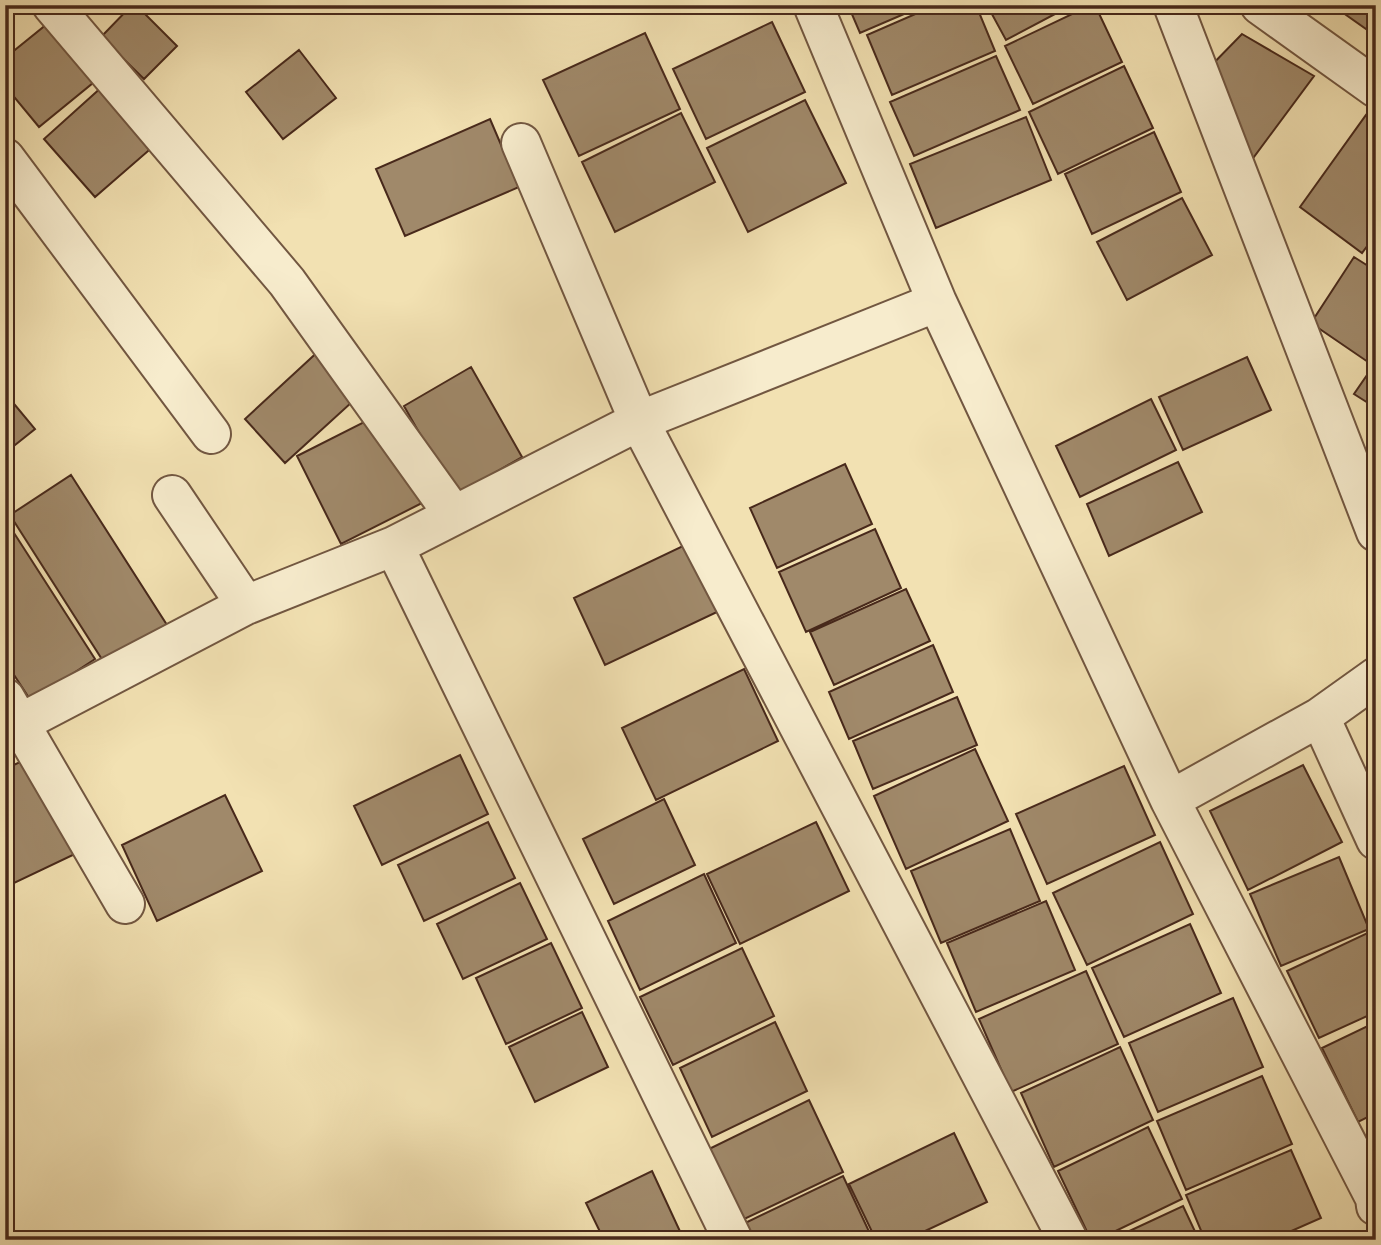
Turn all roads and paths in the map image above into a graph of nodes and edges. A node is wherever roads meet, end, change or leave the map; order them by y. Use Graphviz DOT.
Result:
graph roads {
  1 [pos="52,5"];
  2 [pos="813,5"];
  3 [pos="1173,5"];
  4 [pos="1260,5"];
  5 [pos="1376,88"];
  6 [pos="521,143"];
  7 [pos="5,158"];
  8 [pos="937,302"];
  9 [pos="639,421"];
  10 [pos="211,434"];
  11 [pos="172,495"];
  12 [pos="454,515"];
  13 [pos="1376,532"];
  14 [pos="394,545"];
  15 [pos="246,605"];
  16 [pos="1376,677"];
  17 [pos="10,717"];
  18 [pos="1320,717"];
  19 [pos="1170,800"];
  20 [pos="1376,840"];
  21 [pos="125,904"];
  22 [pos="1376,1206"];
  23 [pos="733,1240"];
  24 [pos="1068,1240"];
  1 -- 12 [label="street"];
  2 -- 8 [label="street"];
  3 -- 13 [label="street"];
  4 -- 5 [label="street"];
  6 -- 9 [label="street"];
  7 -- 10 [label="street"];
  8 -- 9 [label="street"];
  8 -- 19 [label="street"];
  9 -- 12 [label="street"];
  9 -- 24 [label="street"];
  11 -- 15 [label="street"];
  12 -- 14 [label="street"];
  14 -- 15 [label="street"];
  14 -- 23 [label="street"];
  15 -- 17 [label="street"];
  16 -- 18 [label="street"];
  17 -- 21 [label="street"];
  18 -- 19 [label="street"];
  18 -- 20 [label="street"];
  19 -- 22 [label="street"];
}
